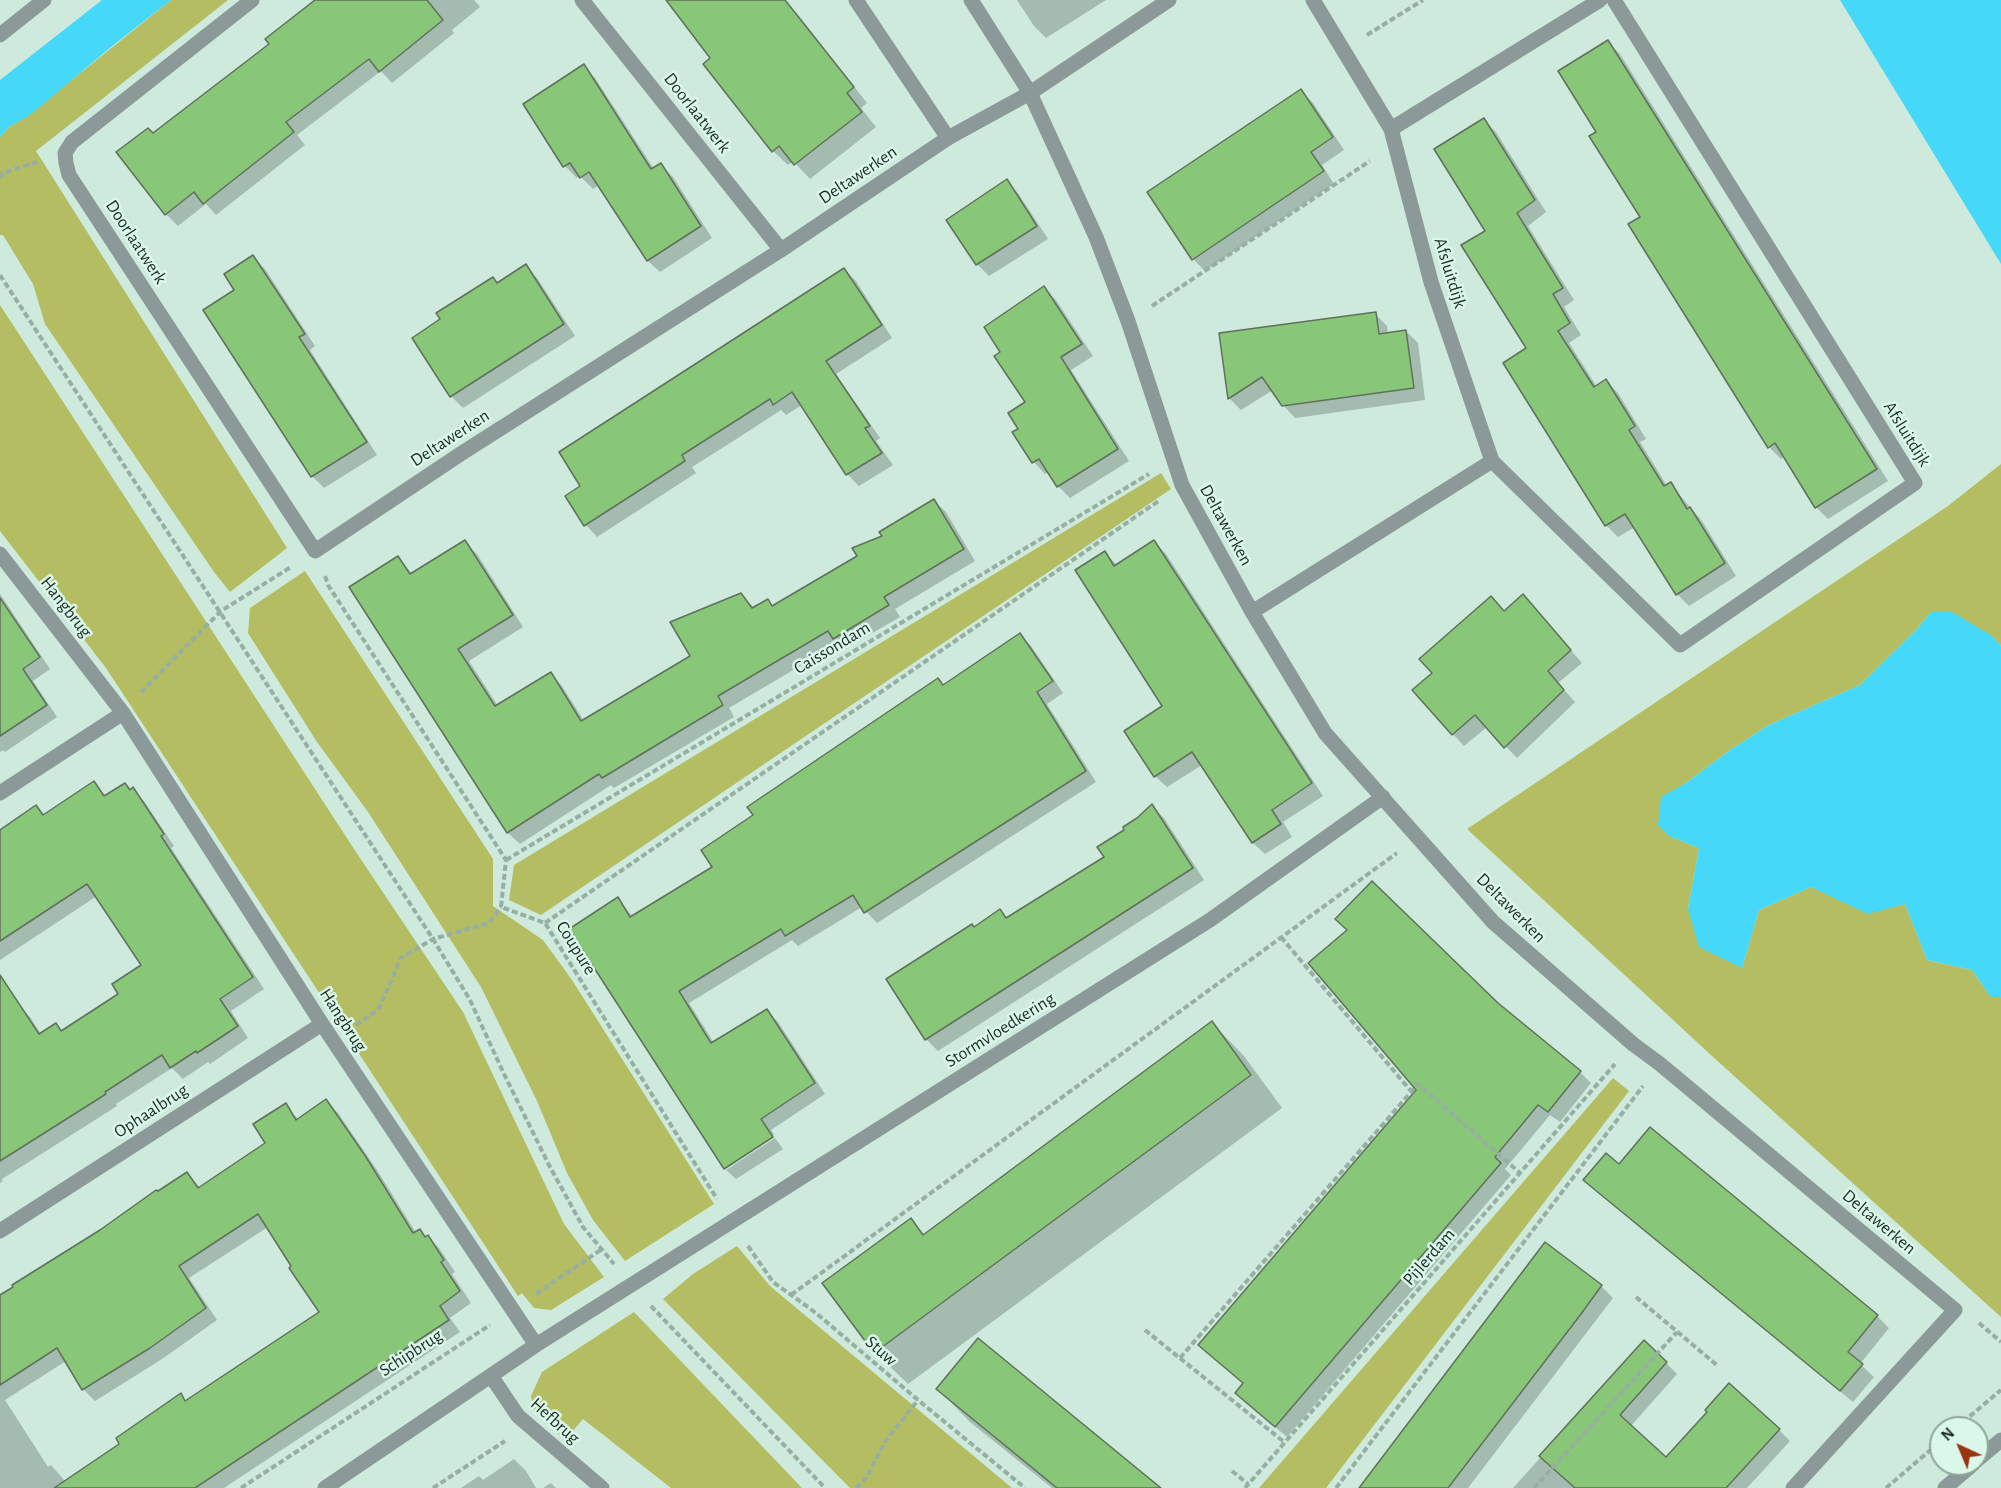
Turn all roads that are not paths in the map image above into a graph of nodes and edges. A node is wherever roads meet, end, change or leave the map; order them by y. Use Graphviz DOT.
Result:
graph roads {
  1 [pos="44,0"];
  2 [pos="252,0"];
  3 [pos="582,0"];
  4 [pos="856,0"];
  5 [pos="971,0"];
  6 [pos="1169,0"];
  7 [pos="1313,0"];
  8 [pos="1600,0"];
  9 [pos="1614,0"];
  10 [pos="0,35"];
  11 [pos="1030,93"];
  12 [pos="1391,129"];
  13 [pos="948,138"];
  14 [pos="781,250"];
  15 [pos="1492,461"];
  16 [pos="315,551"];
  17 [pos="0,554"];
  18 [pos="1252,612"];
  19 [pos="123,713"];
  20 [pos="0,793"];
  21 [pos="1383,797"];
  22 [pos="322,1024"];
  23 [pos="0,1231"];
  24 [pos="536,1345"];
  25 [pos="491,1376"];
  26 [pos="2001,1440"];
  27 [pos="1989,1450"];
  28 [pos="1958,1476"];
  29 [pos="326,1488"];
  30 [pos="602,1488"];
  31 [pos="1793,1488"];
  32 [pos="1945,1488"];
  1 -- 10 [label="street"];
  2 -- 16 [label="street, Doorlaatwerk"];
  3 -- 14 [label="street, Doorlaatwerk"];
  4 -- 13 [label="street"];
  5 -- 11 [label="street"];
  6 -- 11 [label="street"];
  7 -- 12 [label="street, Afsluitdijk"];
  8 -- 12 [label="street"];
  9 -- 15 [label="street, Afsluitdijk"];
  11 -- 13 [label="street, Deltawerken"];
  11 -- 18 [label="street, Deltawerken"];
  12 -- 15 [label="street, Afsluitdijk"];
  13 -- 14 [label="street, Deltawerken"];
  14 -- 16 [label="street, Deltawerken"];
  15 -- 18 [label="street"];
  17 -- 19 [label="street, Hangbrug"];
  18 -- 21 [label="street, Deltawerken"];
  19 -- 20 [label="street"];
  19 -- 22 [label="street, Hangbrug"];
  21 -- 24 [label="street, Stormvloedkering"];
  21 -- 31 [label="street, Deltawerken"];
  22 -- 23 [label="street, Ophaalbrug"];
  22 -- 24 [label="street, Hangbrug"];
  24 -- 25 [label="street"];
  25 -- 29 [label="street"];
  25 -- 30 [label="street, Hefbrug"];
  26 -- 27 [label="street"];
  28 -- 32 [label="street"];
}
